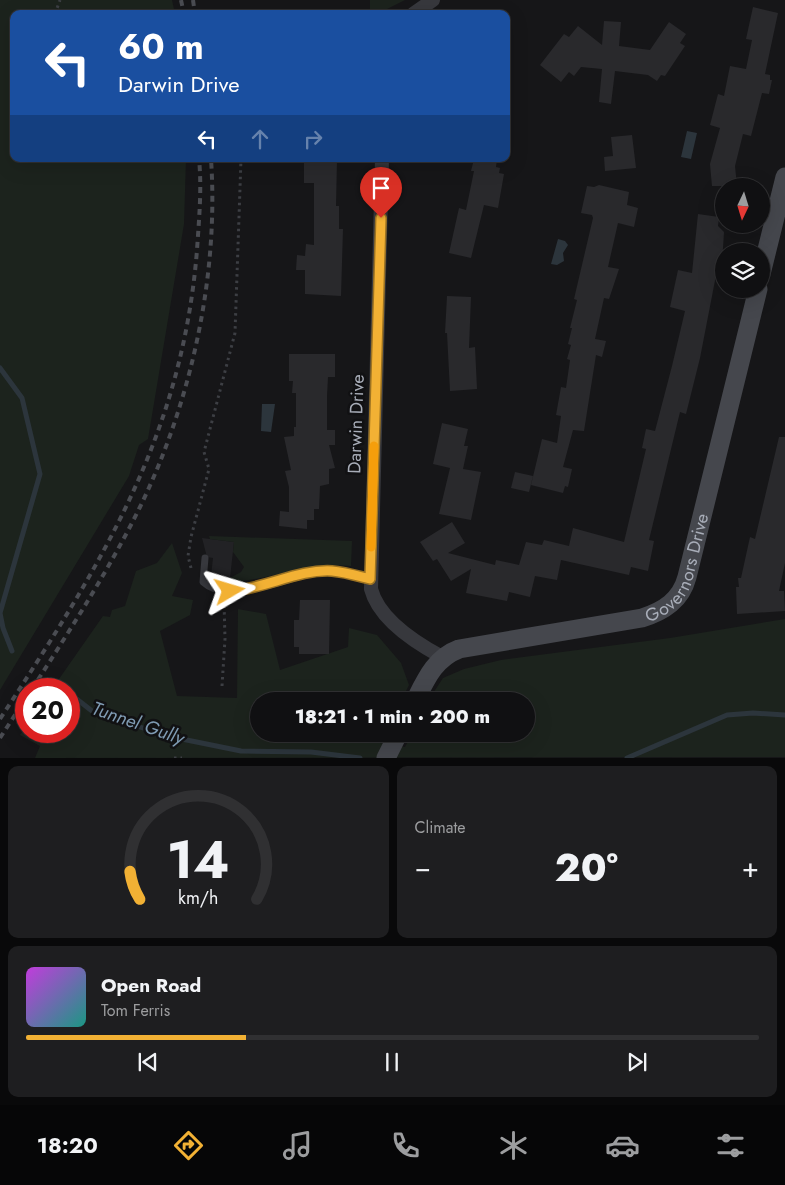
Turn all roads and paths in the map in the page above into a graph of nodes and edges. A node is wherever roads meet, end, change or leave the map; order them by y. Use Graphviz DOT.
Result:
graph roads {
  1 [pos="432,0"];
  2 [pos="419,10"];
  3 [pos="240,162"];
  4 [pos="382,162"];
  5 [pos="785,177"];
  6 [pos="769,243"];
  7 [pos="756,298"];
  8 [pos="204,558"];
  9 [pos="370,579"];
  10 [pos="203,582"];
  11 [pos="223,590"];
  12 [pos="442,657"];
  13 [pos="222,686"];
  14 [pos="420,692"];
  15 [pos="394,742"];
  16 [pos="174,758"];
  17 [pos="182,758"];
  18 [pos="386,758"];
  1 -- 2 [label="street"];
  3 -- 10 [label="path"];
  4 -- 9 [label="street, Darwin Drive"];
  5 -- 6 [label="main road"];
  7 -- 12 [label="main road, Governors Drive"];
  8 -- 10 [label="lane"];
  9 -- 11 [label="lane"];
  9 -- 12 [label="street, Darwin Drive"];
  10 -- 11 [label="lane"];
  11 -- 13 [label="path"];
  12 -- 14 [label="main road"];
  15 -- 18 [label="main road"];
  16 -- 17 [label="path"];
}
